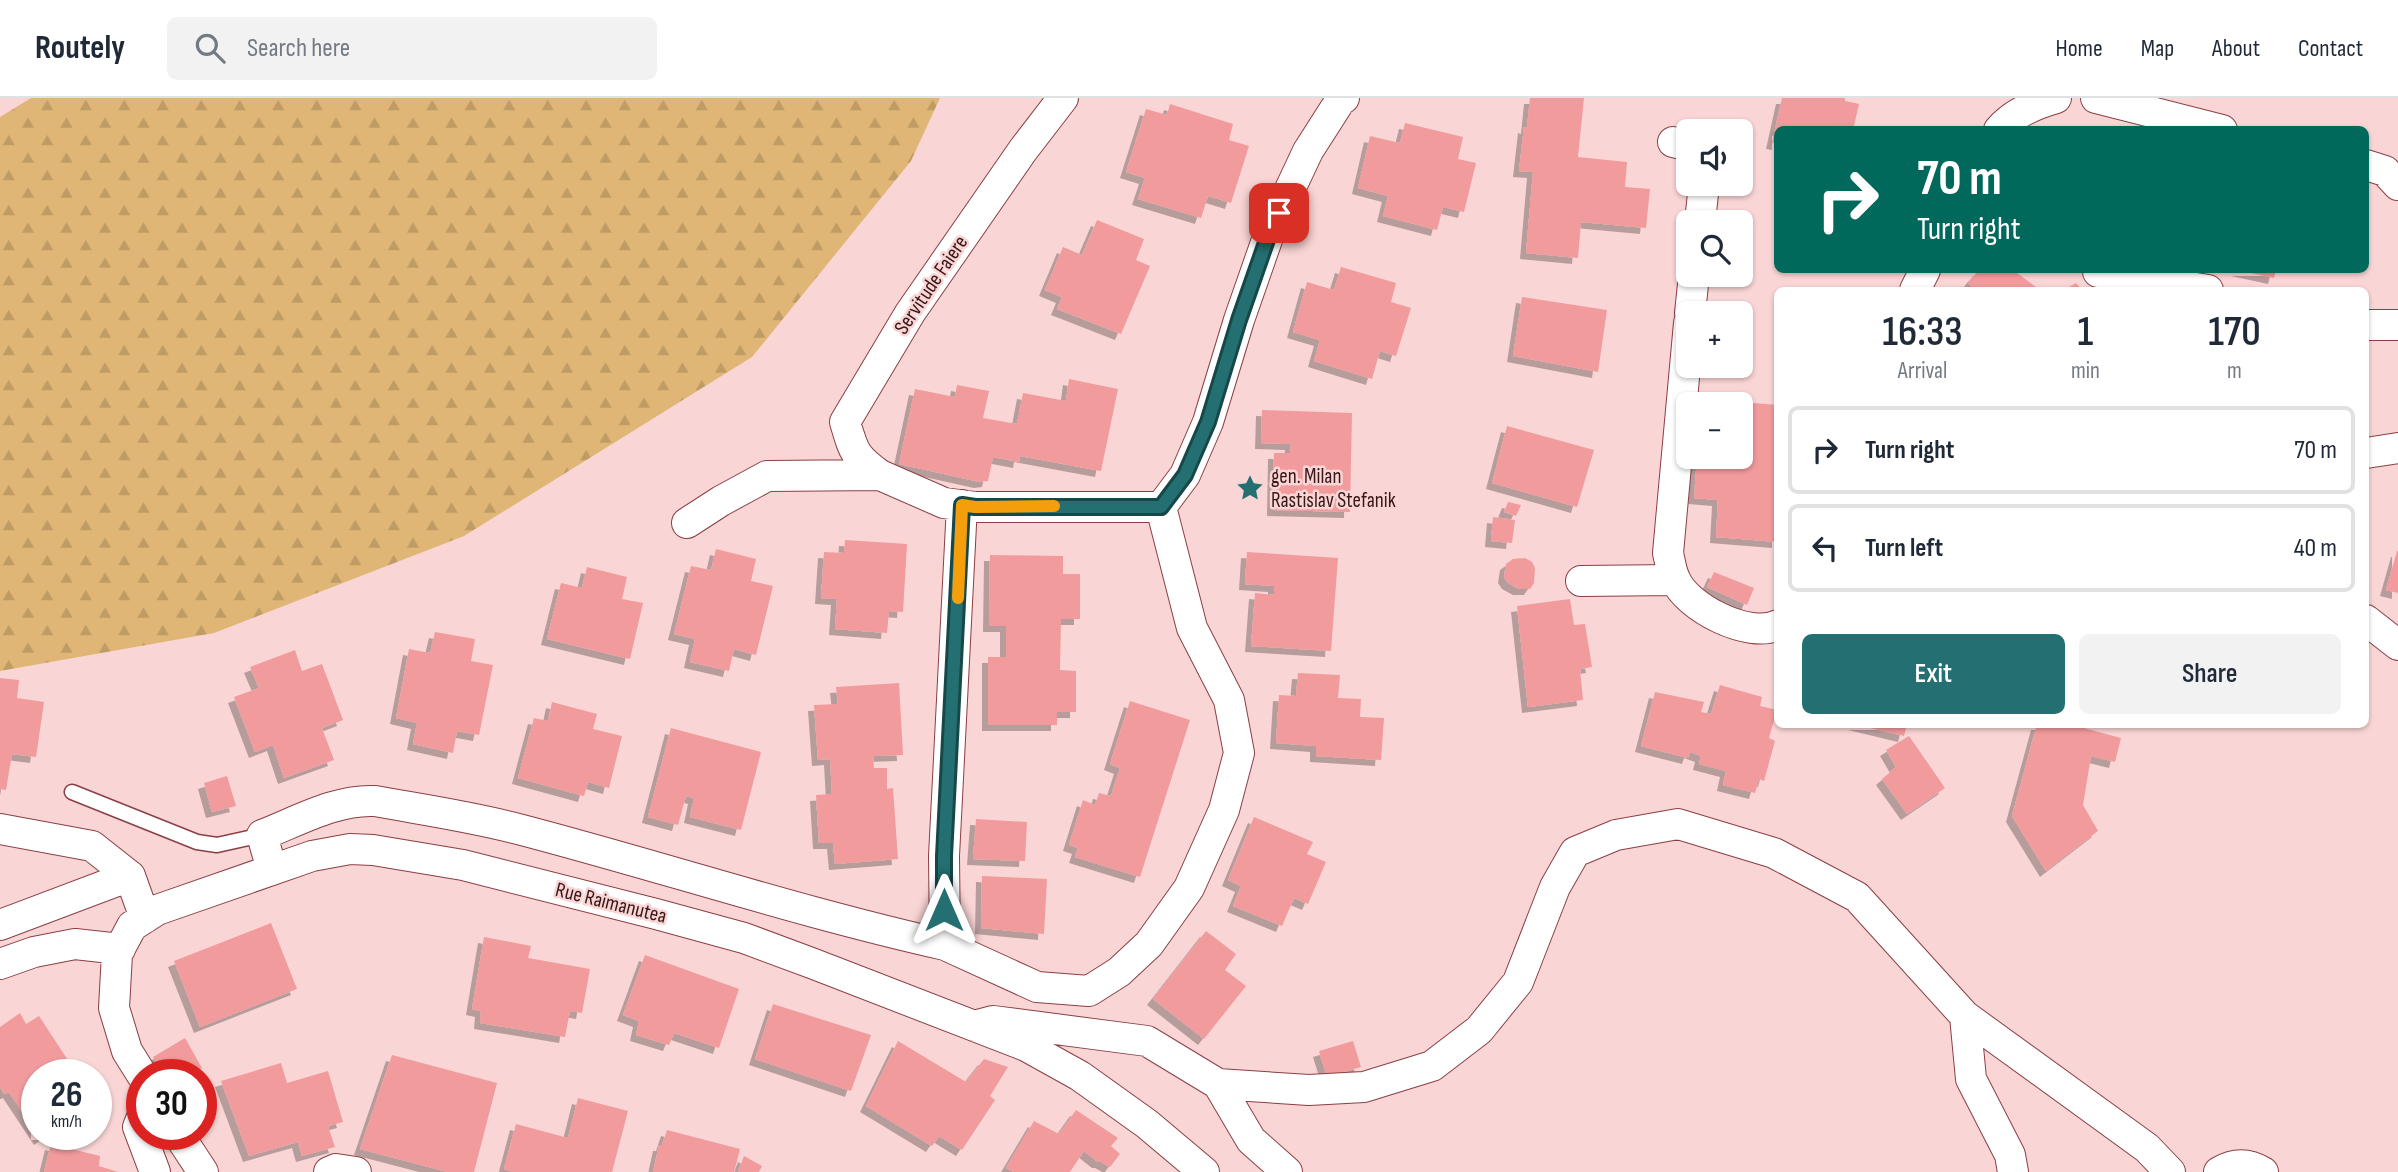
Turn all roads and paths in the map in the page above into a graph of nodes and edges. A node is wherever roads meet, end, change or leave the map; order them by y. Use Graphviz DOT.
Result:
graph roads {
  1 [pos="1063,98"];
  2 [pos="1344,98"];
  3 [pos="2056,98"];
  4 [pos="2096,98"];
  5 [pos="2002,126"];
  6 [pos="2205,126"];
  7 [pos="2369,166"];
  8 [pos="2398,186"];
  9 [pos="2104,273"];
  10 [pos="2190,287"];
  11 [pos="2369,325"];
  12 [pos="2398,325"];
  13 [pos="1684,378"];
  14 [pos="2398,448"];
  15 [pos="2369,453"];
  16 [pos="880,475"];
  17 [pos="962,505"];
  18 [pos="1161,507"];
  19 [pos="687,523"];
  20 [pos="1675,580"];
  21 [pos="1581,581"];
  22 [pos="2369,622"];
  23 [pos="1774,627"];
  24 [pos="2398,645"];
  25 [pos="72,792"];
  26 [pos="0,829"];
  27 [pos="262,835"];
  28 [pos="272,870"];
  29 [pos="130,876"];
  30 [pos="145,918"];
  31 [pos="0,925"];
  32 [pos="945,945"];
  33 [pos="120,949"];
  34 [pos="0,964"];
  35 [pos="1965,1016"];
  36 [pos="974,1026"];
  37 [pos="133,1059"];
  38 [pos="1219,1084"];
  39 [pos="147,1150"];
  40 [pos="189,1150"];
  41 [pos="155,1172"];
  42 [pos="203,1172"];
  43 [pos="329,1172"];
  44 [pos="356,1172"];
  45 [pos="1203,1172"];
  46 [pos="1287,1172"];
  47 [pos="2013,1172"];
  48 [pos="2170,1172"];
  49 [pos="2219,1172"];
  50 [pos="2263,1172"];
  1 -- 16 [label="street, Servitude Faiere"];
  2 -- 18 [label="street"];
  3 -- 5 [label="street"];
  4 -- 6 [label="street"];
  7 -- 8 [label="street"];
  9 -- 10 [label="street"];
  11 -- 12 [label="street"];
  13 -- 20 [label="street"];
  14 -- 15 [label="street"];
  16 -- 17 [label="street"];
  16 -- 19 [label="street"];
  17 -- 18 [label="street"];
  17 -- 32 [label="street"];
  18 -- 32 [label="street"];
  20 -- 21 [label="street"];
  20 -- 23 [label="street"];
  22 -- 24 [label="street"];
  25 -- 27 [label="lane"];
  26 -- 29 [label="street"];
  27 -- 28 [label="street"];
  27 -- 32 [label="street"];
  28 -- 30 [label="street, Rue Raimanutea"];
  28 -- 36 [label="street, Rue Raimanutea"];
  29 -- 30 [label="street"];
  29 -- 31 [label="street"];
  30 -- 33 [label="street, Rue Raimanutea"];
  33 -- 34 [label="street"];
  33 -- 37 [label="street, Rue Raimanutea"];
  35 -- 38 [label="street"];
  35 -- 47 [label="street"];
  35 -- 48 [label="street"];
  36 -- 38 [label="street"];
  36 -- 45 [label="street, Rue Raimanutea"];
  38 -- 46 [label="street"];
  39 -- 41 [label="street"];
  40 -- 42 [label="street"];
  43 -- 44 [label="street"];
  49 -- 50 [label="street"];
}
